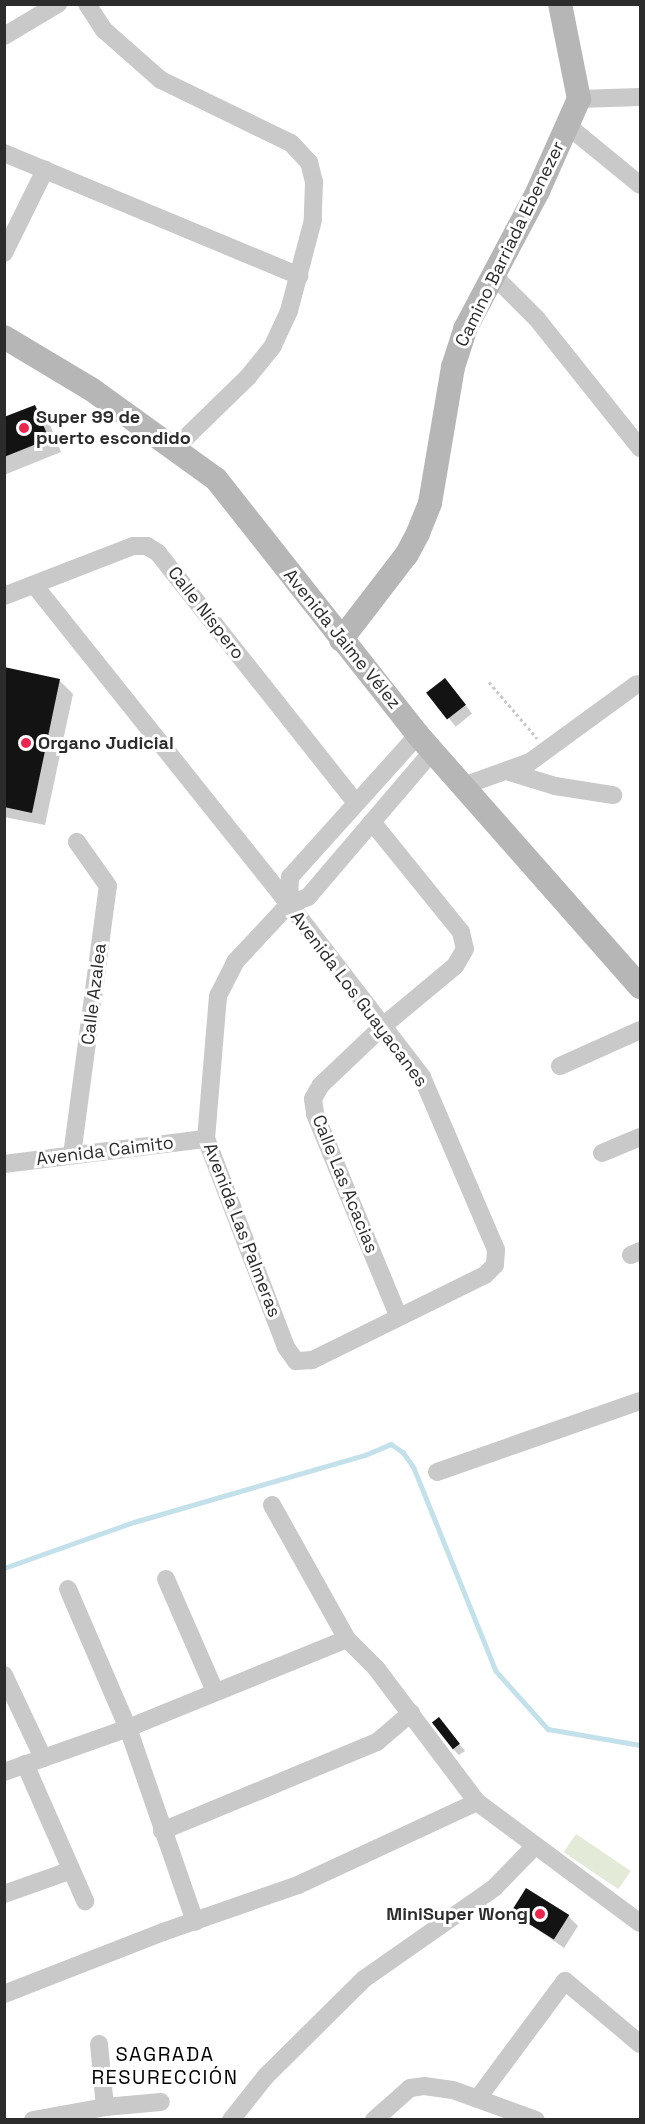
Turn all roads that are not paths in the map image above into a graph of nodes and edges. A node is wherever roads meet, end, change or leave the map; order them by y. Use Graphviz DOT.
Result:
graph roads {
  1 [pos="58,4"];
  2 [pos="87,4"];
  3 [pos="560,4"];
  4 [pos="4,36"];
  5 [pos="640,97"];
  6 [pos="579,99"];
  7 [pos="568,126"];
  8 [pos="4,153"];
  9 [pos="45,170"];
  10 [pos="640,185"];
  11 [pos="4,253"];
  12 [pos="299,276"];
  13 [pos="495,277"];
  14 [pos="4,337"];
  15 [pos="176,447"];
  16 [pos="640,448"];
  17 [pos="35,586"];
  18 [pos="4,596"];
  19 [pos="341,640"];
  20 [pos="637,684"];
  21 [pos="425,743"];
  22 [pos="508,772"];
  23 [pos="463,786"];
  24 [pos="613,795"];
  25 [pos="356,804"];
  26 [pos="372,822"];
  27 [pos="78,842"];
  28 [pos="289,904"];
  29 [pos="640,987"];
  30 [pos="382,1026"];
  31 [pos="640,1030"];
  32 [pos="560,1066"];
  33 [pos="640,1137"];
  34 [pos="206,1138"];
  35 [pos="602,1153"];
  36 [pos="72,1155"];
  37 [pos="4,1164"];
  38 [pos="398,1315"];
  39 [pos="296,1361"];
  40 [pos="640,1401"];
  41 [pos="437,1472"];
  42 [pos="272,1506"];
  43 [pos="166,1579"];
  44 [pos="69,1589"];
  45 [pos="346,1639"];
  46 [pos="4,1675"];
  47 [pos="215,1691"];
  48 [pos="411,1713"];
  49 [pos="128,1728"];
  50 [pos="43,1758"];
  51 [pos="25,1764"];
  52 [pos="4,1772"];
  53 [pos="477,1802"];
  54 [pos="162,1831"];
  55 [pos="535,1846"];
  56 [pos="69,1871"];
  57 [pos="4,1894"];
  58 [pos="84,1900"];
  59 [pos="638,1920"];
  60 [pos="195,1922"];
  61 [pos="4,1994"];
  62 [pos="99,2044"];
  63 [pos="640,2044"];
  64 [pos="478,2098"];
  65 [pos="161,2102"];
  66 [pos="105,2107"];
  67 [pos="33,2120"];
  68 [pos="231,2120"];
  69 [pos="374,2120"];
  70 [pos="536,2120"];
  1 -- 4 [label="street"];
  2 -- 12 [label="street"];
  3 -- 6 [label="street"];
  5 -- 6 [label="street"];
  6 -- 7 [label="street, Camino Barriada Ebenezer"];
  7 -- 10 [label="street"];
  7 -- 13 [label="street, Camino Barriada Ebenezer"];
  8 -- 9 [label="street"];
  9 -- 11 [label="street"];
  9 -- 12 [label="street"];
  12 -- 15 [label="street"];
  13 -- 16 [label="street"];
  13 -- 19 [label="street, Camino Barriada Ebenezer"];
  14 -- 15 [label="street, Avenida Jaime Vélez"];
  15 -- 19 [label="street, Avenida Jaime Vélez"];
  17 -- 18 [label="street, Calle Níspero"];
  17 -- 25 [label="street, Calle Níspero"];
  17 -- 28 [label="street, Avenida Los Guayacanes"];
  19 -- 21 [label="street, Avenida Jaime Vélez"];
  20 -- 22 [label="street"];
  21 -- 23 [label="street, Avenida Jaime Vélez"];
  21 -- 25 [label="street"];
  21 -- 26 [label="street, Avenida Las Palmeras"];
  22 -- 23 [label="street"];
  22 -- 24 [label="street"];
  23 -- 29 [label="street, Avenida Jaime Vélez"];
  25 -- 28 [label="street"];
  26 -- 28 [label="street, Avenida Las Palmeras"];
  26 -- 30 [label="street, Calle Las Acacias"];
  27 -- 36 [label="street, Calle Azalea"];
  28 -- 30 [label="street, Avenida Los Guayacanes"];
  28 -- 34 [label="street, Avenida Las Palmeras"];
  30 -- 38 [label="street, Calle Las Acacias"];
  30 -- 38 [label="street, Avenida Los Guayacanes"];
  31 -- 32 [label="street"];
  33 -- 35 [label="street"];
  34 -- 36 [label="street, Avenida Caimito"];
  34 -- 39 [label="street, Avenida Las Palmeras"];
  36 -- 37 [label="street, Avenida Caimito"];
  38 -- 39 [label="street, Avenida Los Guayacanes"];
  40 -- 41 [label="street"];
  42 -- 45 [label="street"];
  43 -- 47 [label="street"];
  44 -- 49 [label="street"];
  45 -- 47 [label="street"];
  45 -- 48 [label="street"];
  46 -- 50 [label="street"];
  47 -- 49 [label="street"];
  48 -- 53 [label="street"];
  48 -- 54 [label="street"];
  49 -- 50 [label="street"];
  49 -- 54 [label="street"];
  50 -- 51 [label="street"];
  51 -- 52 [label="street"];
  51 -- 56 [label="street"];
  53 -- 55 [label="street"];
  53 -- 60 [label="street"];
  54 -- 60 [label="street"];
  55 -- 59 [label="street"];
  55 -- 68 [label="street"];
  56 -- 57 [label="street"];
  56 -- 58 [label="street"];
  60 -- 61 [label="street"];
  62 -- 66 [label="street"];
  63 -- 64 [label="street"];
  64 -- 69 [label="street"];
  64 -- 70 [label="street"];
  65 -- 66 [label="street"];
  66 -- 67 [label="street"];
}
